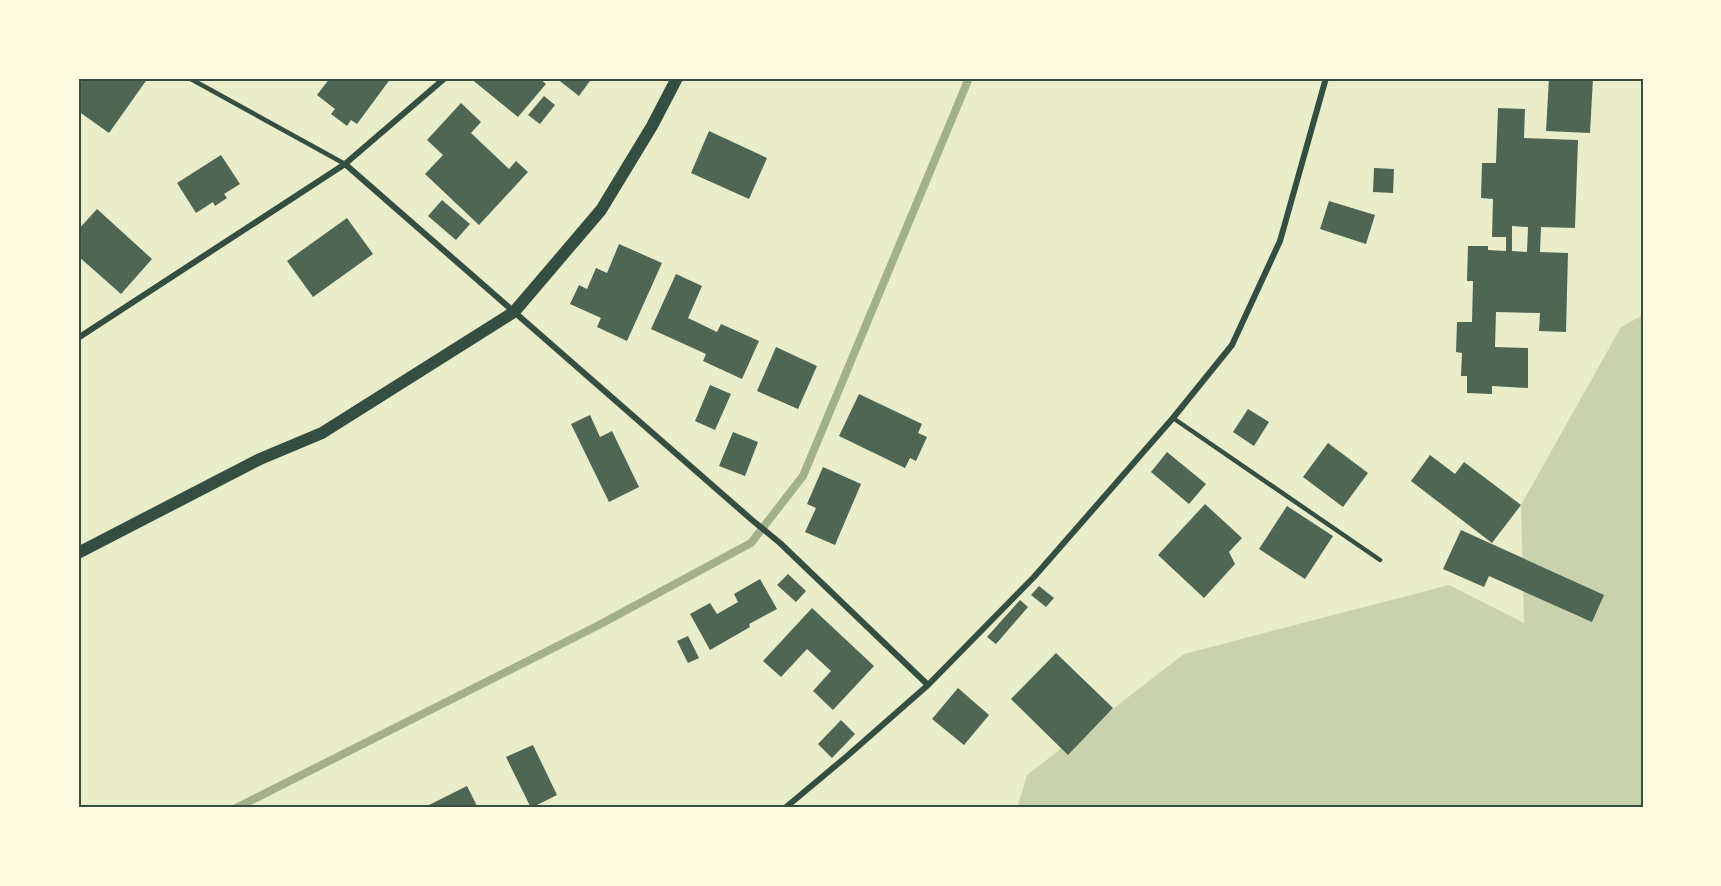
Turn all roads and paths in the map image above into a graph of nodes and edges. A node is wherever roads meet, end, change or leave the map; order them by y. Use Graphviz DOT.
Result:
graph roads {
  1 [pos="189,78"];
  2 [pos="445,78"];
  3 [pos="676,78"];
  4 [pos="1326,78"];
  5 [pos="345,164"];
  6 [pos="514,312"];
  7 [pos="78,338"];
  8 [pos="1173,418"];
  9 [pos="78,553"];
  10 [pos="1380,560"];
  11 [pos="928,685"];
  12 [pos="785,808"];
  1 -- 5 [label="lane"];
  2 -- 5 [label="street"];
  3 -- 6 [label="main road"];
  4 -- 8 [label="street"];
  5 -- 6 [label="street"];
  5 -- 7 [label="street"];
  6 -- 9 [label="main road"];
  6 -- 11 [label="street"];
  8 -- 10 [label="lane"];
  8 -- 11 [label="street"];
  11 -- 12 [label="street"];
}
